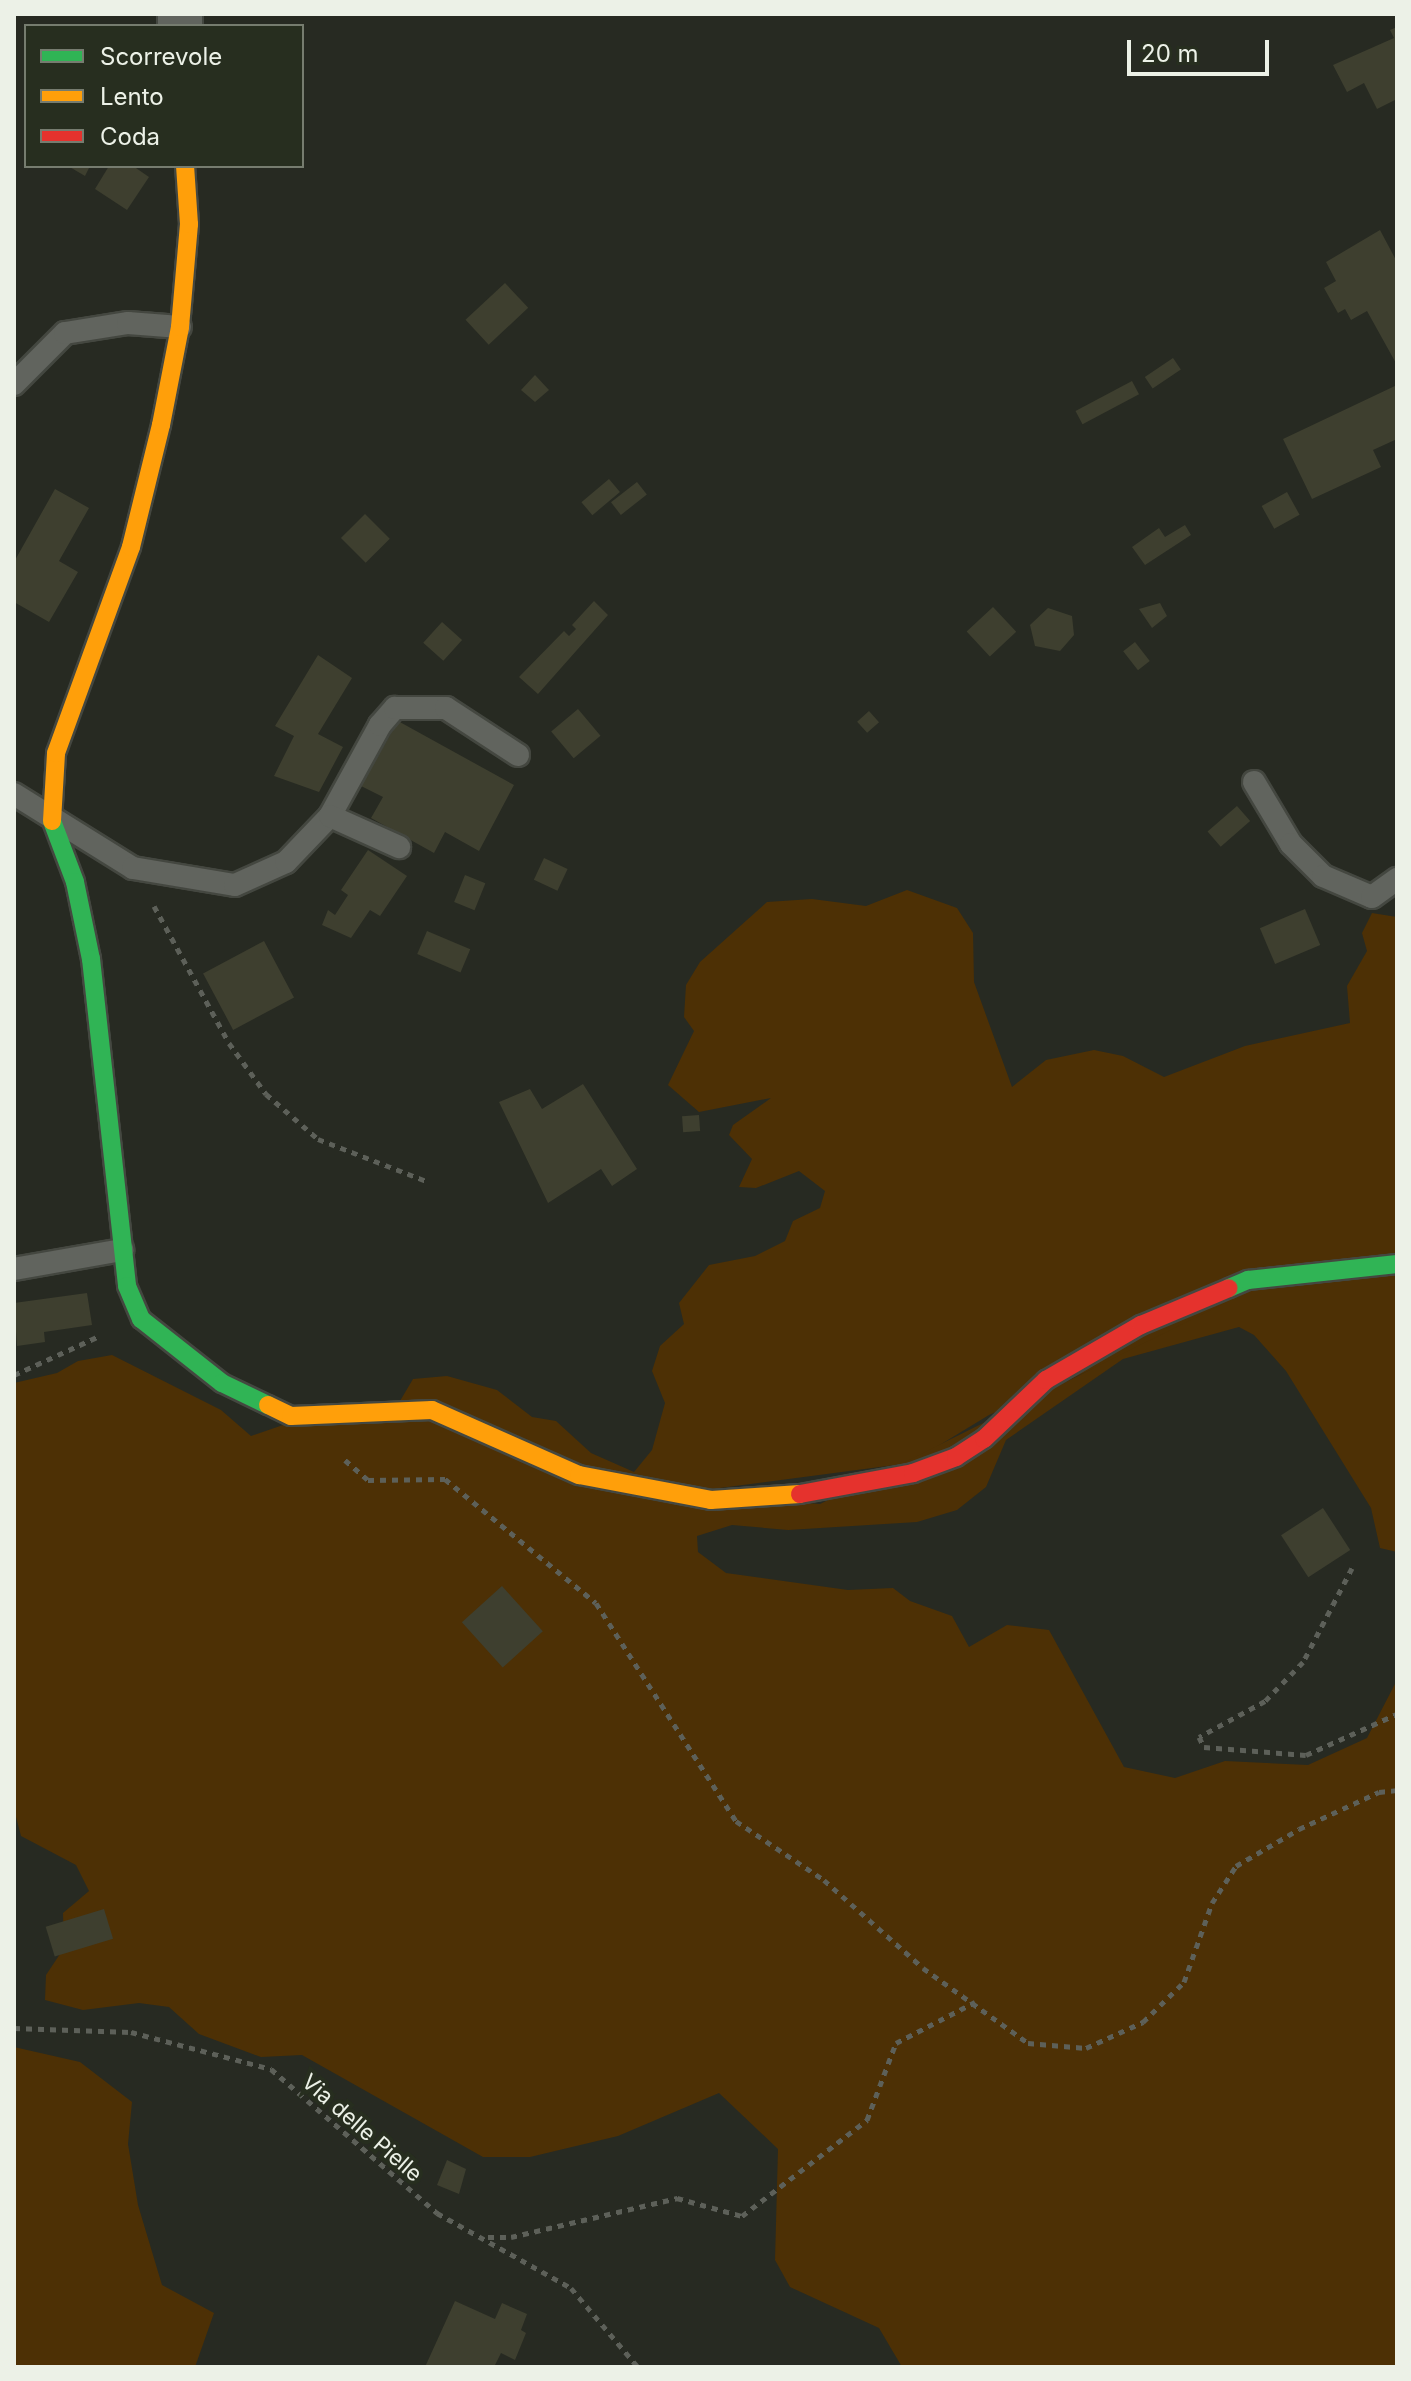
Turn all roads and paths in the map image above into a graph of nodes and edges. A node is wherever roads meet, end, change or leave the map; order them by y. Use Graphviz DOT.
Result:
graph roads {
  1 [pos="185,168"];
  2 [pos="180,327"];
  3 [pos="14,384"];
  4 [pos="518,755"];
  5 [pos="1254,782"];
  6 [pos="14,794"];
  7 [pos="330,816"];
  8 [pos="51,817"];
  9 [pos="399,847"];
  10 [pos="133,868"];
  11 [pos="1397,879"];
  12 [pos="429,1182"];
  13 [pos="122,1250"];
  14 [pos="1397,1264"];
  15 [pos="14,1269"];
  16 [pos="141,1319"];
  17 [pos="14,1375"];
  18 [pos="291,1416"];
  19 [pos="1352,1568"];
  20 [pos="1397,1714"];
  21 [pos="1397,1790"];
  22 [pos="976,2002"];
  23 [pos="14,2028"];
  24 [pos="485,2236"];
  25 [pos="638,2367"];
  1 -- 2 [label="street"];
  2 -- 3 [label="lane"];
  2 -- 8 [label="street"];
  4 -- 7 [label="lane"];
  5 -- 11 [label="lane"];
  6 -- 8 [label="lane"];
  7 -- 9 [label="lane"];
  7 -- 10 [label="lane"];
  8 -- 10 [label="lane"];
  8 -- 13 [label="street"];
  10 -- 12 [label="path"];
  13 -- 15 [label="lane"];
  13 -- 16 [label="street"];
  14 -- 18 [label="street"];
  16 -- 17 [label="path"];
  16 -- 18 [label="street"];
  18 -- 22 [label="path"];
  19 -- 20 [label="path"];
  21 -- 22 [label="path"];
  22 -- 24 [label="path"];
  23 -- 24 [label="path, Via delle Pielle"];
  24 -- 25 [label="path, Via delle Pielle"];
}
